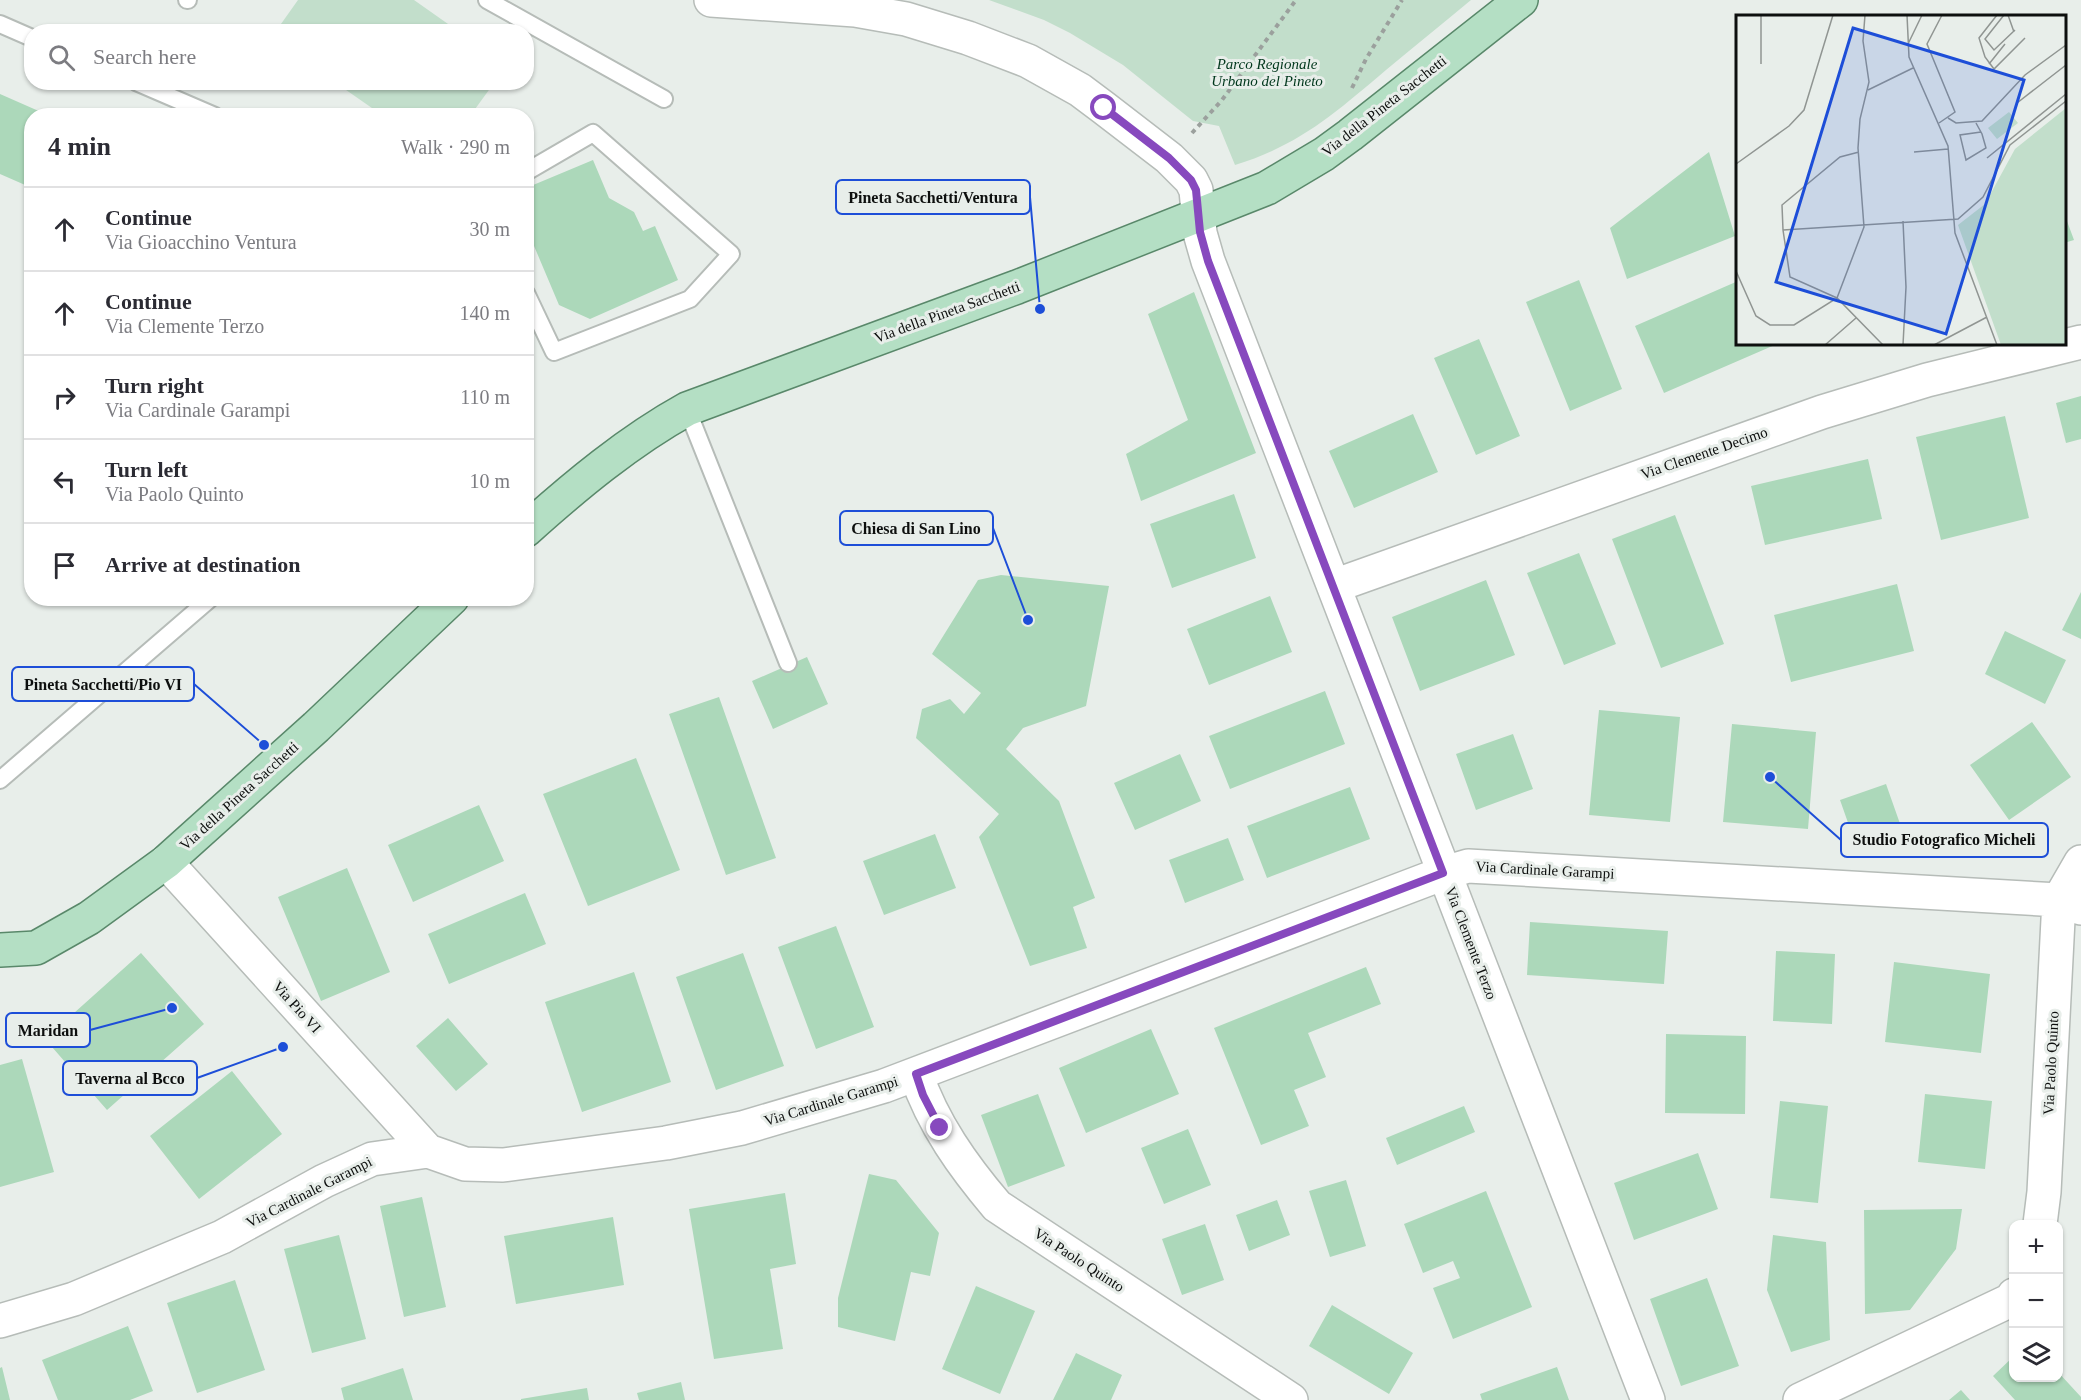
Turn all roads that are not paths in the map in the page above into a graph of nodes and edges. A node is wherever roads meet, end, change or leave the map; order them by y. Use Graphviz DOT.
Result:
graph roads {
  1 [pos="487,0"];
  2 [pos="711,0"];
  3 [pos="1521,0"];
  4 [pos="0,24"];
  5 [pos="530,24"];
  6 [pos="534,26"];
  7 [pos="24,34"];
  8 [pos="155,90"];
  9 [pos="664,99"];
  10 [pos="196,108"];
  11 [pos="534,167"];
  12 [pos="1198,216"];
  13 [pos="534,309"];
  14 [pos="2081,342"];
  15 [pos="687,409"];
  16 [pos="534,523"];
  17 [pos="1334,586"];
  18 [pos="202,606"];
  19 [pos="444,606"];
  20 [pos="788,663"];
  21 [pos="0,780"];
  22 [pos="166,862"];
  23 [pos="2081,862"];
  24 [pos="1443,873"];
  25 [pos="2070,904"];
  26 [pos="36,948"];
  27 [pos="0,950"];
  28 [pos="0,969"];
  29 [pos="916,1074"];
  30 [pos="428,1151"];
  31 [pos="2040,1220"];
  32 [pos="2009,1301"];
  33 [pos="0,1321"];
  34 [pos="1291,1400"];
  35 [pos="1648,1400"];
  36 [pos="1800,1400"];
  1 -- 5 [label="lane"];
  2 -- 12 [label="street, Via Clemente Terzo"];
  3 -- 12 [label="main road, Via della Pineta Sacchetti"];
  4 -- 7 [label="lane"];
  6 -- 9 [label="lane"];
  8 -- 10 [label="lane"];
  11 -- 13 [label="lane"];
  12 -- 15 [label="main road, Via della Pineta Sacchetti"];
  12 -- 17 [label="street, Via Clemente Terzo"];
  14 -- 17 [label="street, Via Clemente Decimo"];
  15 -- 16 [label="main road, Via della Pineta Sacchetti"];
  15 -- 20 [label="lane"];
  17 -- 24 [label="street, Via Clemente Terzo"];
  18 -- 21 [label="lane"];
  19 -- 22 [label="main road, Via della Pineta Sacchetti"];
  22 -- 26 [label="main road, Via della Pineta Sacchetti"];
  22 -- 30 [label="street, Via Pio VI"];
  23 -- 25 [label="street"];
  24 -- 25 [label="street, Via Cardinale Garampi"];
  24 -- 29 [label="street, Via Cardinale Garampi"];
  24 -- 35 [label="street, Via Clemente Terzo"];
  25 -- 31 [label="street, Via Paolo Quinto"];
  26 -- 27 [label="main road, Via della Pineta Sacchetti"];
  26 -- 28 [label="main road"];
  29 -- 30 [label="street, Via Cardinale Garampi"];
  29 -- 34 [label="street, Via Paolo Quinto"];
  30 -- 33 [label="street, Via Cardinale Garampi"];
  32 -- 36 [label="street"];
}
